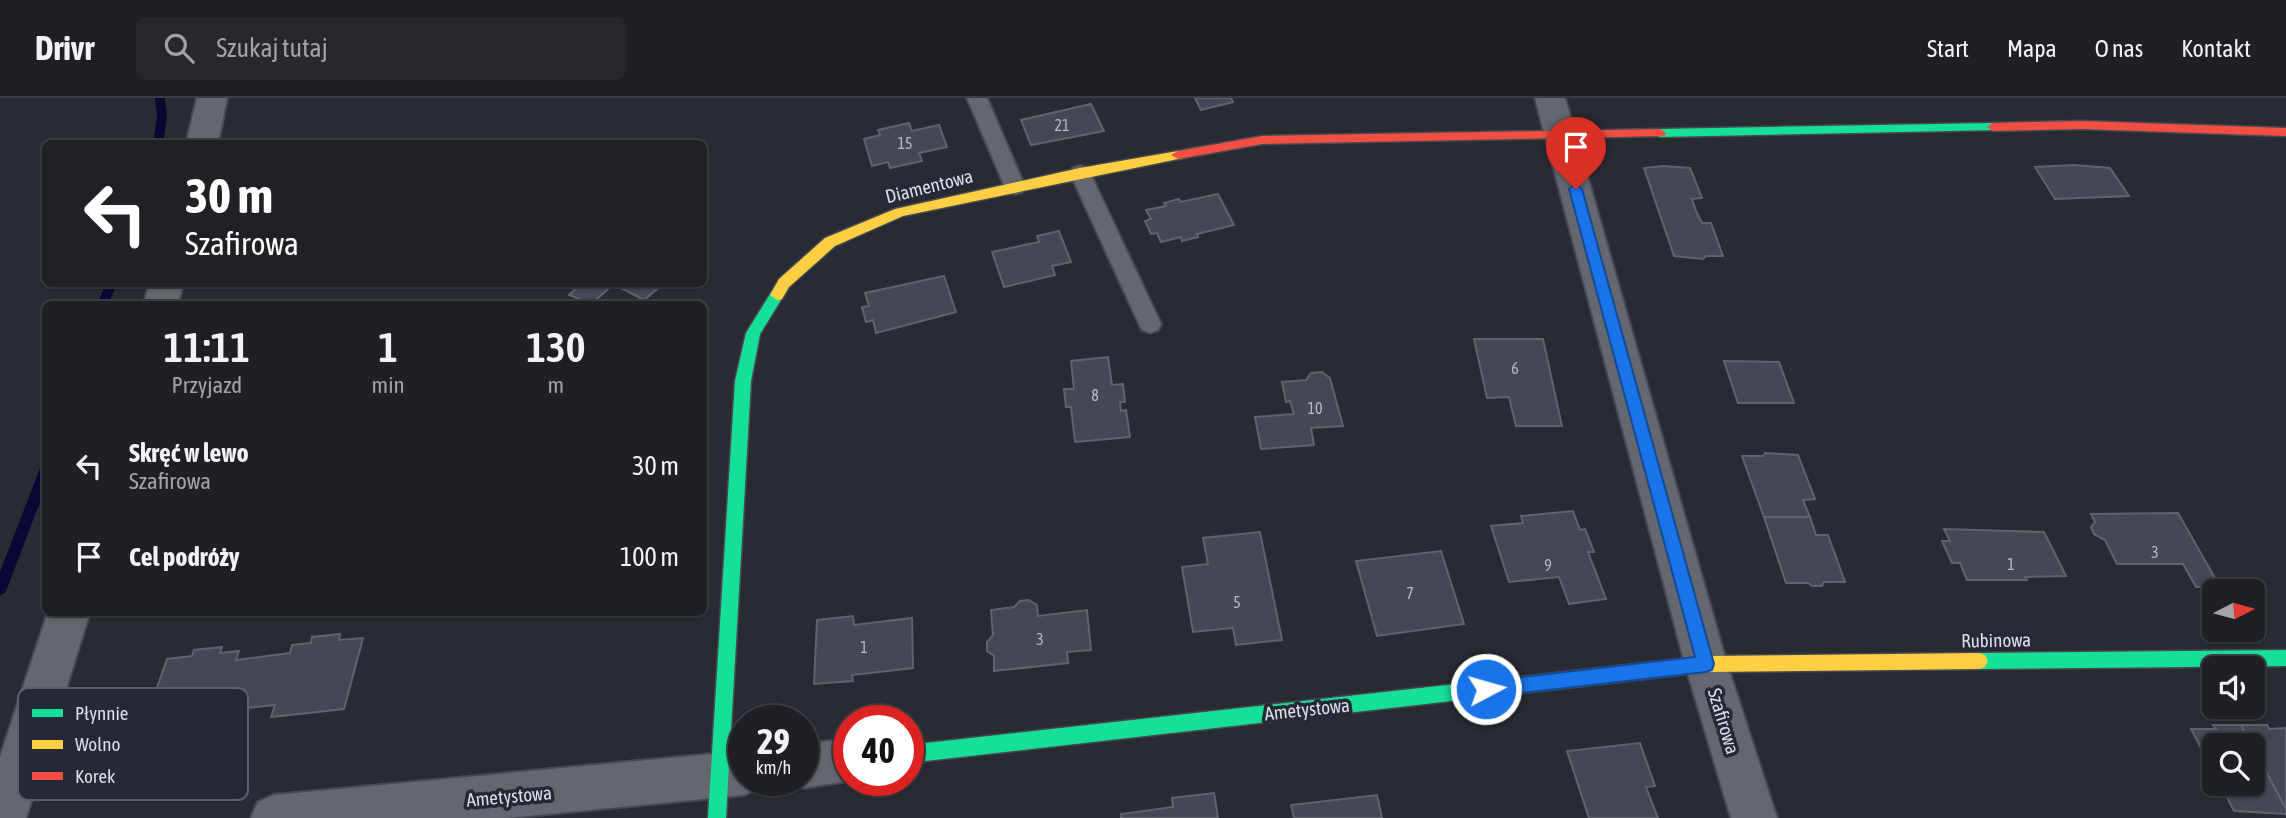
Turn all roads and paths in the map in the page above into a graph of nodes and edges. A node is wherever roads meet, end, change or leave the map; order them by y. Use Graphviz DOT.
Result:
graph roads {
  1 [pos="212,98"];
  2 [pos="978,98"];
  3 [pos="1550,98"];
  4 [pos="2286,132"];
  5 [pos="1561,136"];
  6 [pos="203,140"];
  7 [pos="1080,173"];
  8 [pos="1015,187"];
  9 [pos="1150,324"];
  10 [pos="68,616"];
  11 [pos="2286,657"];
  12 [pos="1706,664"];
  13 [pos="45,688"];
  14 [pos="924,752"];
  15 [pos="18,771"];
  16 [pos="726,789"];
  17 [pos="3,818"];
  18 [pos="274,818"];
  19 [pos="1754,818"];
  1 -- 6 [label="street"];
  2 -- 8 [label="lane"];
  3 -- 5 [label="street, Szafirowa"];
  4 -- 5 [label="street, Diamentowa"];
  5 -- 7 [label="street, Diamentowa"];
  5 -- 12 [label="street, Szafirowa"];
  7 -- 8 [label="street, Diamentowa"];
  7 -- 9 [label="lane"];
  8 -- 16 [label="street, Diamentowa"];
  10 -- 13 [label="street"];
  11 -- 12 [label="street, Rubinowa"];
  12 -- 14 [label="street, Ametystowa"];
  12 -- 19 [label="street, Szafirowa"];
  15 -- 17 [label="street"];
  16 -- 18 [label="street, Ametystowa"];
}
